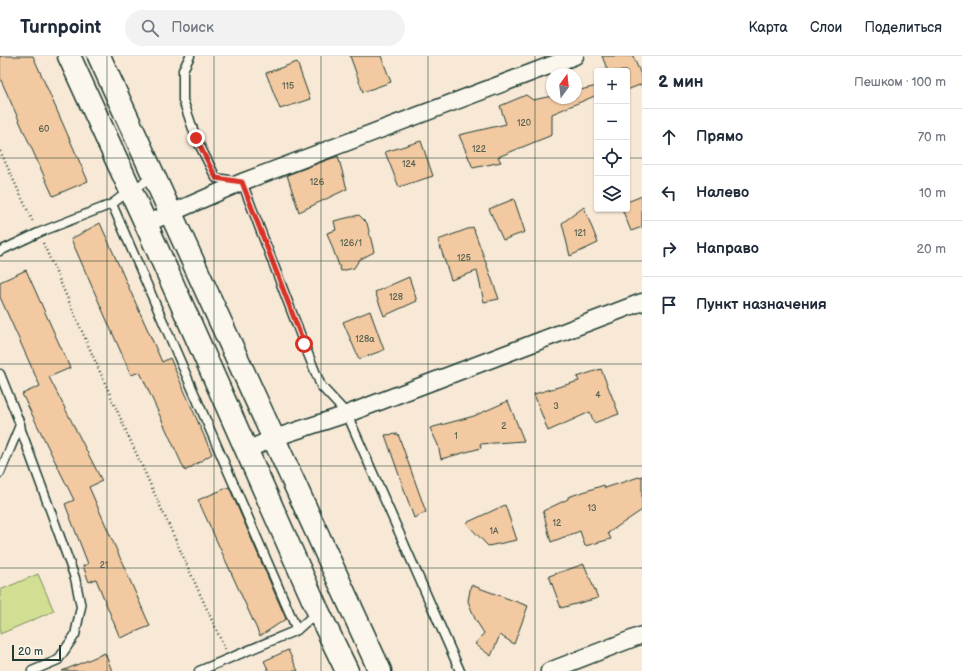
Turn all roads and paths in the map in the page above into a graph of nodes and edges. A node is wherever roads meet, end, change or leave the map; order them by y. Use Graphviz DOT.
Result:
graph roads {
  1 [pos="69,56"];
  2 [pos="99,56"];
  3 [pos="190,56"];
  4 [pos="575,56"];
  5 [pos="0,151"];
  6 [pos="155,177"];
  7 [pos="242,182"];
  8 [pos="130,190"];
  9 [pos="112,204"];
  10 [pos="171,212"];
  11 [pos="146,224"];
  12 [pos="38,234"];
  13 [pos="0,251"];
  14 [pos="642,302"];
  15 [pos="0,374"];
  16 [pos="347,414"];
  17 [pos="20,424"];
  18 [pos="274,438"];
  19 [pos="247,450"];
  20 [pos="0,473"];
  21 [pos="318,611"];
  22 [pos="297,630"];
  23 [pos="642,635"];
  24 [pos="230,658"];
  25 [pos="32,671"];
  26 [pos="199,671"];
  27 [pos="347,671"];
  28 [pos="380,671"];
  29 [pos="460,671"];
  30 [pos="549,671"];
  1 -- 8 [label="main road"];
  2 -- 6 [label="main road"];
  3 -- 7 [label="lane"];
  4 -- 7 [label="street"];
  5 -- 12 [label="path"];
  6 -- 8 [label="lane"];
  6 -- 10 [label="main road"];
  7 -- 10 [label="street"];
  7 -- 16 [label="lane"];
  8 -- 9 [label="lane"];
  8 -- 11 [label="main road"];
  9 -- 12 [label="lane"];
  9 -- 22 [label="lane"];
  10 -- 11 [label="street"];
  10 -- 18 [label="main road"];
  11 -- 19 [label="main road"];
  12 -- 13 [label="lane"];
  12 -- 24 [label="path"];
  14 -- 16 [label="street"];
  15 -- 17 [label="lane"];
  16 -- 18 [label="street"];
  16 -- 29 [label="lane"];
  17 -- 20 [label="lane"];
  17 -- 25 [label="lane"];
  18 -- 19 [label="street"];
  18 -- 28 [label="main road"];
  19 -- 21 [label="main road"];
  21 -- 22 [label="lane"];
  21 -- 27 [label="main road"];
  22 -- 24 [label="lane"];
  23 -- 30 [label="street"];
  24 -- 26 [label="lane"];
}
